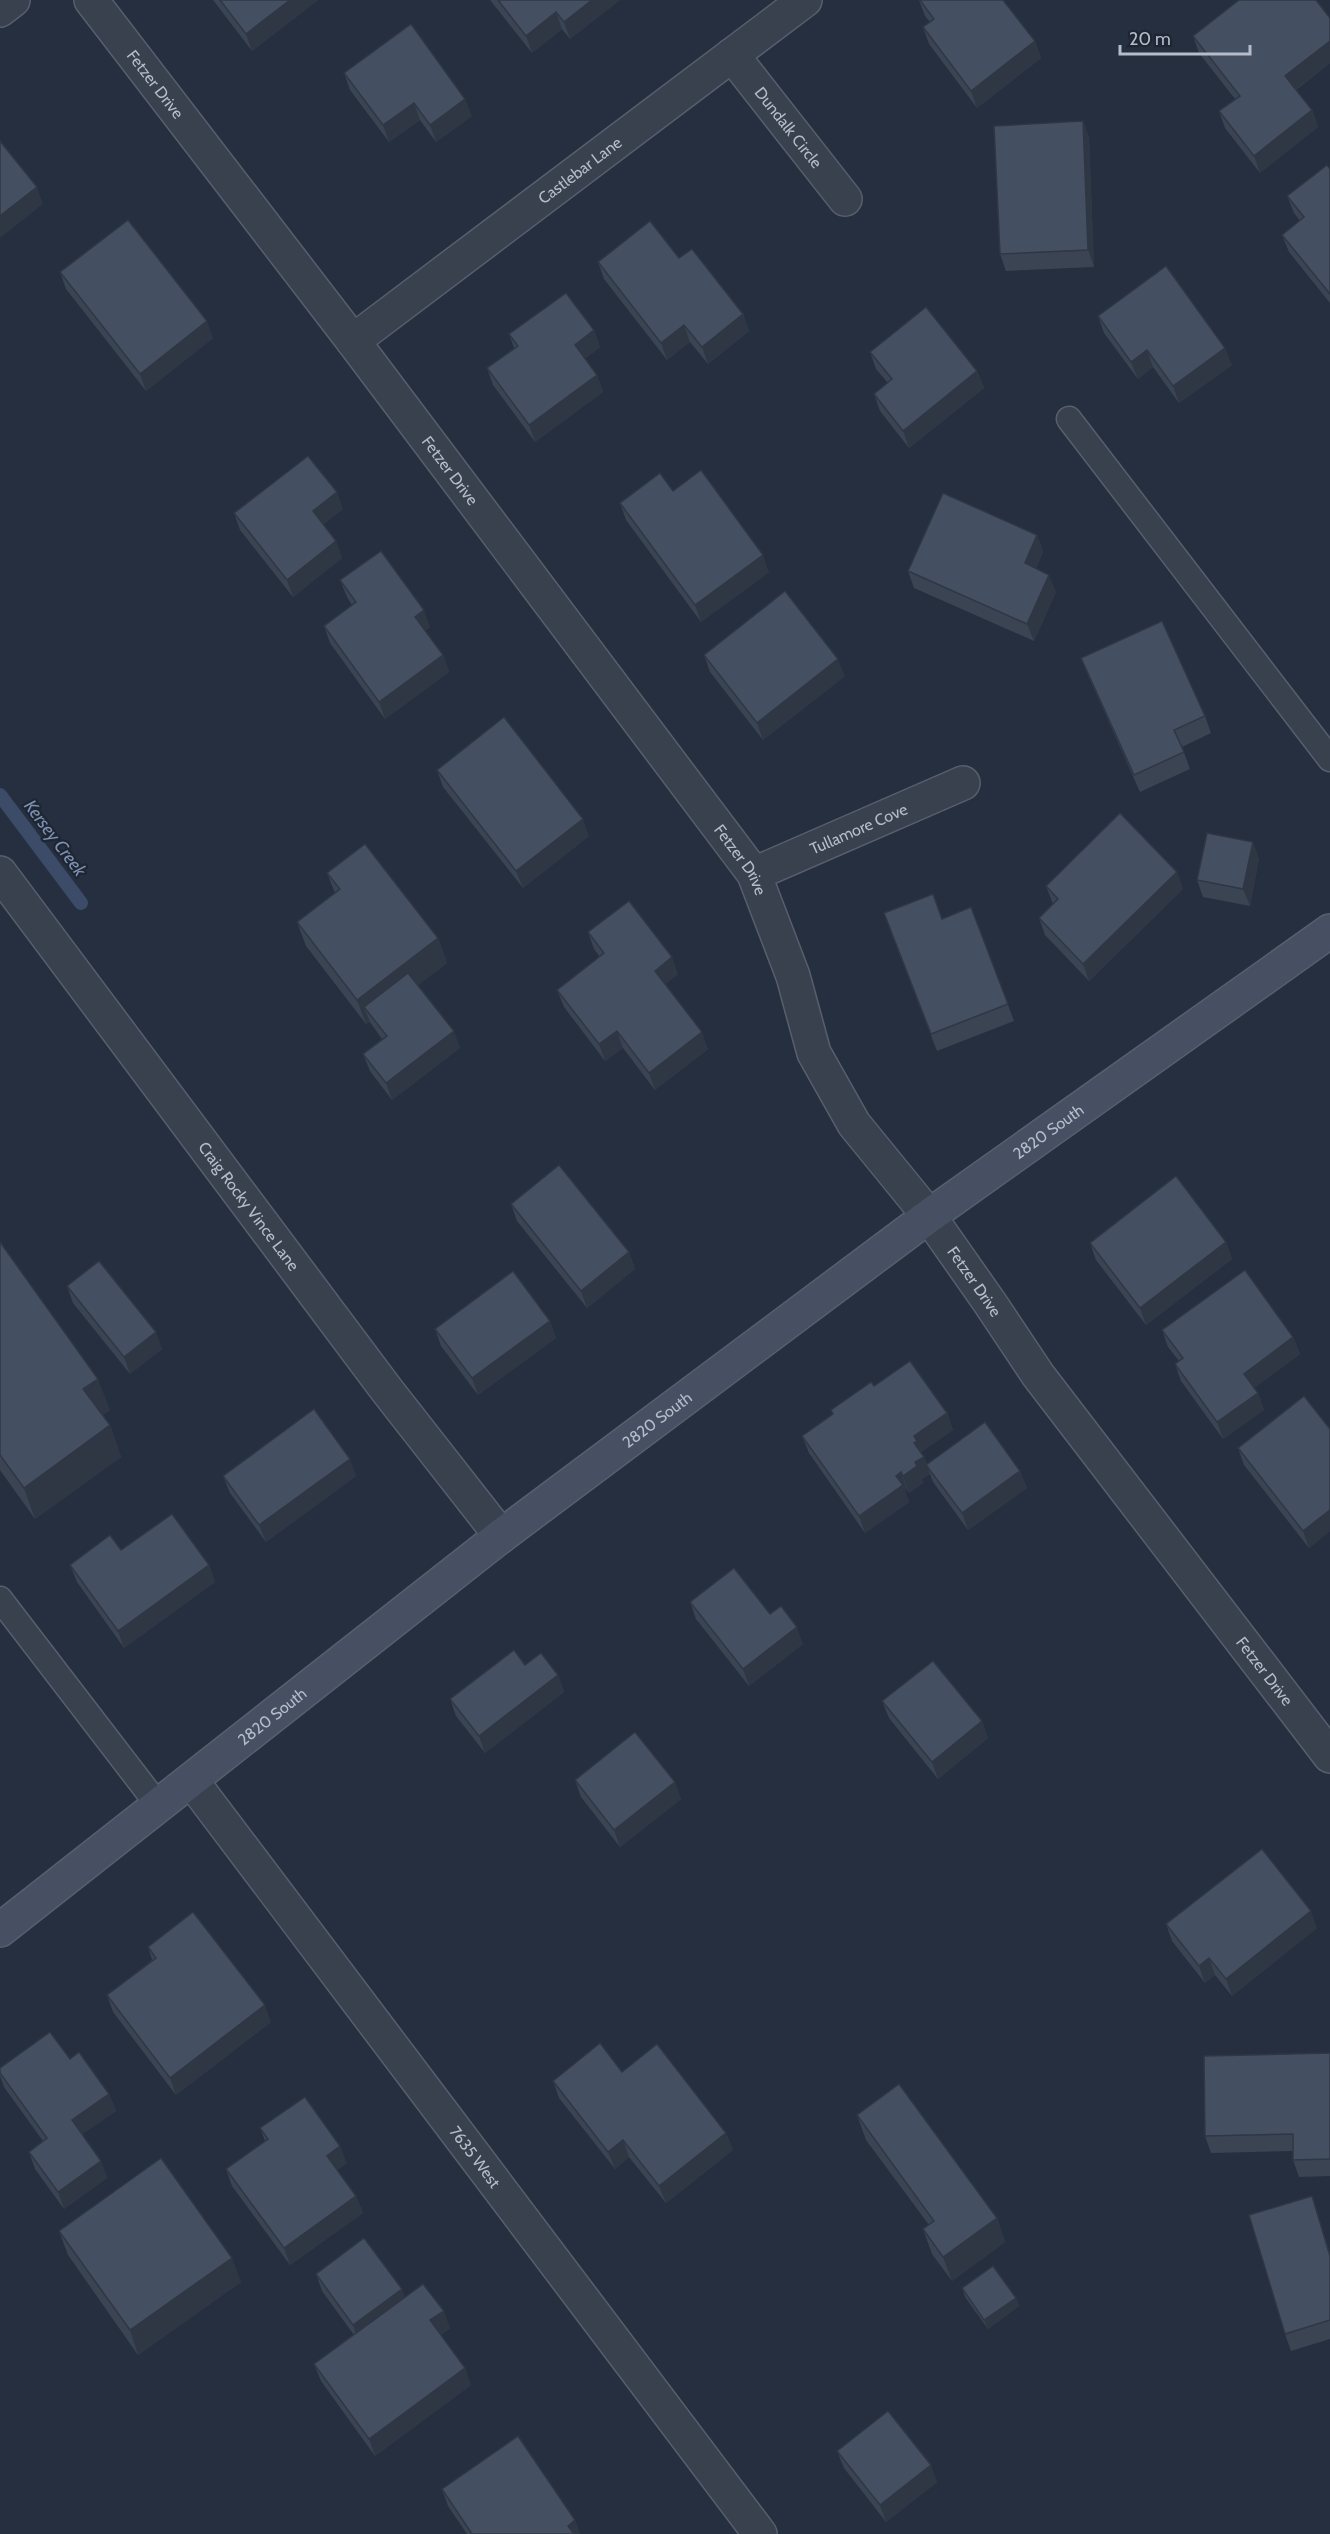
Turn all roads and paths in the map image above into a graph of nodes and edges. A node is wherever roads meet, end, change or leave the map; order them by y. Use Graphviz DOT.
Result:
graph roads {
  1 [pos="13,0"];
  2 [pos="91,0"];
  3 [pos="805,0"];
  4 [pos="0,10"];
  5 [pos="732,55"];
  6 [pos="846,200"];
  7 [pos="353,341"];
  8 [pos="1069,419"];
  9 [pos="1330,759"];
  10 [pos="963,783"];
  11 [pos="0,873"];
  12 [pos="754,874"];
  13 [pos="1330,931"];
  14 [pos="928,1216"];
  15 [pos="501,1536"];
  16 [pos="0,1599"];
  17 [pos="1330,1756"];
  18 [pos="191,1780"];
  19 [pos="158,1805"];
  20 [pos="0,1930"];
  21 [pos="760,2534"];
  1 -- 4 [label="street"];
  2 -- 7 [label="street, Fetzer Drive"];
  3 -- 5 [label="street, Castlebar Lane"];
  5 -- 6 [label="street, Dundalk Circle"];
  5 -- 7 [label="street, Castlebar Lane"];
  7 -- 12 [label="street, Fetzer Drive"];
  8 -- 9 [label="lane"];
  10 -- 12 [label="street, Tullamore Cove"];
  11 -- 15 [label="street, Craig Rocky Vince Lane"];
  12 -- 14 [label="street, Fetzer Drive"];
  13 -- 14 [label="street, 2820 South"];
  14 -- 15 [label="street, 2820 South"];
  14 -- 17 [label="street, Fetzer Drive"];
  15 -- 18 [label="street, 2820 South"];
  16 -- 19 [label="lane"];
  18 -- 19 [label="street, 2820 South"];
  18 -- 21 [label="street, 7635 West"];
  19 -- 20 [label="street, 2820 South"];
}
